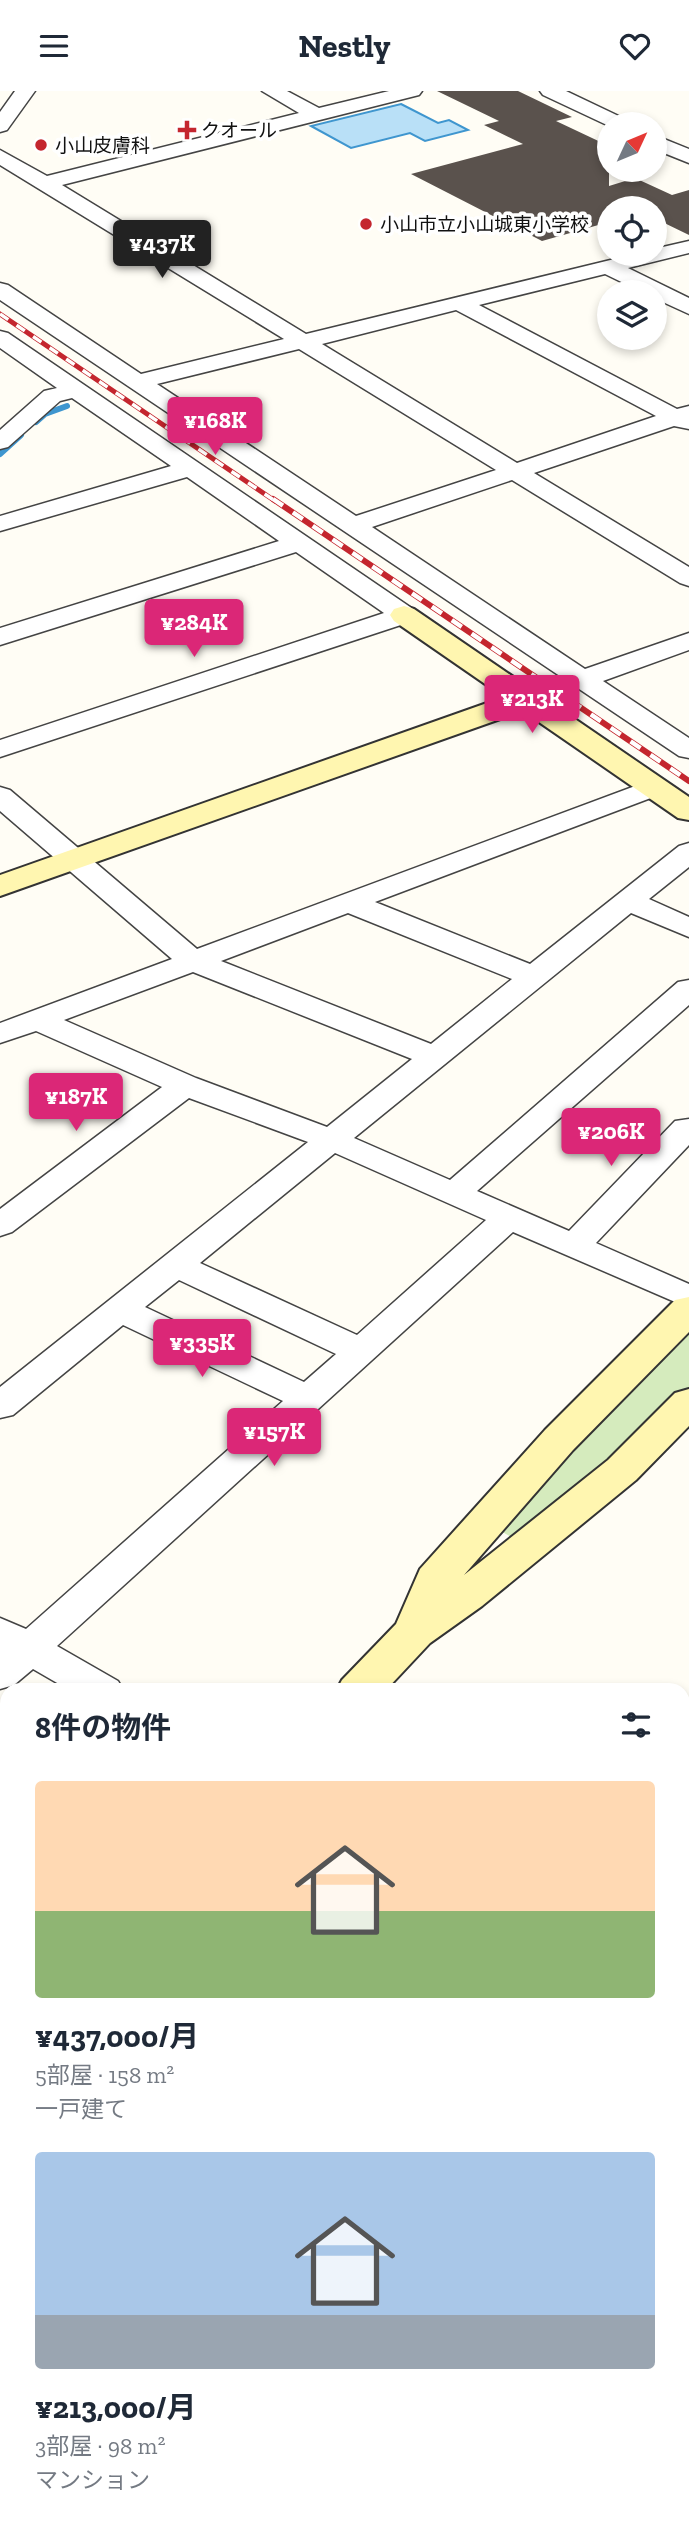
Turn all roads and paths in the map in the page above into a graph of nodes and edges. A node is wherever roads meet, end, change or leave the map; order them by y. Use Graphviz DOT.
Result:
graph roads {
  1 [pos="25,91"];
  2 [pos="272,91"];
  3 [pos="412,91"];
  4 [pos="550,91"];
  5 [pos="597,113"];
  6 [pos="317,115"];
  7 [pos="0,126"];
  8 [pos="667,147"];
  9 [pos="0,156"];
  10 [pos="689,157"];
  11 [pos="45,183"];
  12 [pos="689,247"];
  13 [pos="608,267"];
  14 [pos="0,290"];
  15 [pos="459,303"];
  16 [pos="689,307"];
  17 [pos="0,338"];
  18 [pos="302,341"];
  19 [pos="137,382"];
  20 [pos="78,390"];
  21 [pos="684,418"];
  22 [pos="0,442"];
  23 [pos="192,467"];
  24 [pos="516,472"];
  25 [pos="0,524"];
  26 [pos="355,525"];
  27 [pos="299,543"];
  28 [pos="689,578"];
  29 [pos="404,615"];
  30 [pos="4,632"];
  31 [pos="689,641"];
  32 [pos="582,679"];
  33 [pos="526,699"];
  34 [pos="0,749"];
  35 [pos="689,750"];
  36 [pos="654,787"];
  37 [pos="0,796"];
  38 [pos="689,811"];
  39 [pos="689,852"];
  40 [pos="75,859"];
  41 [pos="0,885"];
  42 [pos="628,901"];
  43 [pos="348,902"];
  44 [pos="689,928"];
  45 [pos="193,961"];
  46 [pos="534,977"];
  47 [pos="689,989"];
  48 [pos="36,1019"];
  49 [pos="0,1034"];
  50 [pos="434,1056"];
  51 [pos="185,1085"];
  52 [pos="687,1128"];
  53 [pos="330,1139"];
  54 [pos="454,1194"];
  55 [pos="509,1218"];
  56 [pos="0,1225"];
  57 [pos="574,1246"];
  58 [pos="174,1265"];
  59 [pos="689,1297"];
  60 [pos="119,1309"];
  61 [pos="689,1309"];
  62 [pos="360,1351"];
  63 [pos="308,1398"];
  64 [pos="689,1402"];
  65 [pos="0,1406"];
  66 [pos="415,1632"];
  67 [pos="15,1640"];
  68 [pos="0,1675"];
  69 [pos="90,1683"];
  70 [pos="366,1683"];
  1 -- 7 [label="street"];
  2 -- 6 [label="street"];
  3 -- 6 [label="street"];
  4 -- 5 [label="street"];
  6 -- 11 [label="street"];
  8 -- 10 [label="street"];
  9 -- 11 [label="street"];
  11 -- 18 [label="street"];
  12 -- 13 [label="street"];
  13 -- 15 [label="street"];
  13 -- 16 [label="street"];
  14 -- 19 [label="street"];
  15 -- 18 [label="street"];
  15 -- 21 [label="street"];
  17 -- 20 [label="street"];
  18 -- 19 [label="street"];
  18 -- 24 [label="street"];
  19 -- 26 [label="street"];
  20 -- 22 [label="street"];
  20 -- 23 [label="street"];
  21 -- 24 [label="street"];
  23 -- 25 [label="street"];
  23 -- 27 [label="street"];
  24 -- 26 [label="street"];
  24 -- 28 [label="street"];
  26 -- 32 [label="street"];
  27 -- 29 [label="street"];
  27 -- 30 [label="street"];
  29 -- 33 [label="street"];
  29 -- 34 [label="street"];
  31 -- 32 [label="street"];
  32 -- 35 [label="street"];
  33 -- 36 [label="street"];
  33 -- 40 [label="street"];
  36 -- 38 [label="street"];
  36 -- 43 [label="street"];
  37 -- 40 [label="street"];
  39 -- 42 [label="street"];
  40 -- 41 [label="street"];
  40 -- 45 [label="street"];
  42 -- 44 [label="street"];
  42 -- 46 [label="street"];
  43 -- 45 [label="street"];
  43 -- 46 [label="street"];
  45 -- 48 [label="street"];
  45 -- 50 [label="street"];
  46 -- 50 [label="street"];
  47 -- 54 [label="street"];
  48 -- 49 [label="street"];
  48 -- 51 [label="street"];
  50 -- 53 [label="street"];
  51 -- 53 [label="street"];
  51 -- 56 [label="street"];
  52 -- 57 [label="street"];
  53 -- 54 [label="street"];
  53 -- 58 [label="street"];
  54 -- 55 [label="street"];
  55 -- 57 [label="street"];
  55 -- 62 [label="street"];
  57 -- 59 [label="street"];
  58 -- 60 [label="street"];
  58 -- 62 [label="street"];
  60 -- 63 [label="street"];
  60 -- 65 [label="street"];
  61 -- 66 [label="street"];
  62 -- 63 [label="street"];
  63 -- 67 [label="street"];
  64 -- 66 [label="street"];
  66 -- 70 [label="street"];
  67 -- 68 [label="street"];
  67 -- 69 [label="street"];
}
